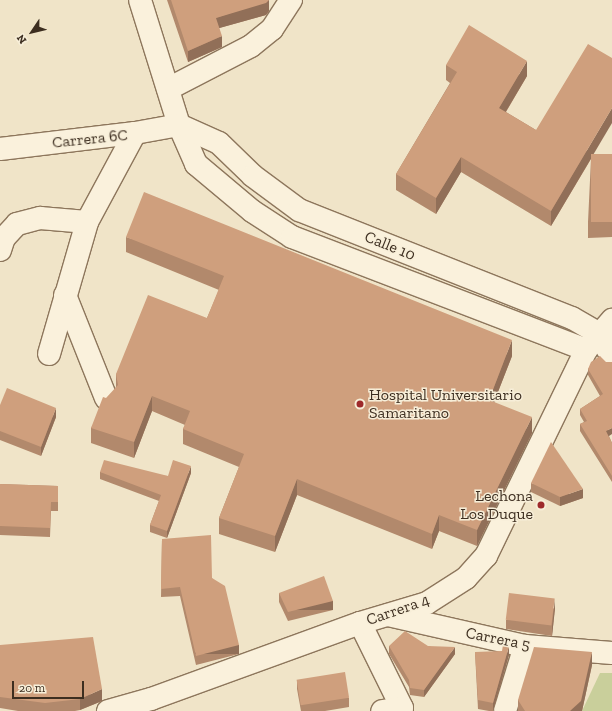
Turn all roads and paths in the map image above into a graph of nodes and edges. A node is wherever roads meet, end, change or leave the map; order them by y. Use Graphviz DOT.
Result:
graph roads {
  1 [pos="140,0"];
  2 [pos="291,0"];
  3 [pos="168,89"];
  4 [pos="179,125"];
  5 [pos="136,134"];
  6 [pos="0,149"];
  7 [pos="87,222"];
  8 [pos="0,250"];
  9 [pos="65,295"];
  10 [pos="599,334"];
  11 [pos="49,354"];
  12 [pos="612,357"];
  13 [pos="106,398"];
  14 [pos="386,615"];
  15 [pos="360,623"];
  16 [pos="526,646"];
  17 [pos="612,653"];
  18 [pos="155,705"];
  19 [pos="108,711"];
  20 [pos="382,711"];
  21 [pos="505,711"];
  1 -- 3 [label="street, Calle 10"];
  2 -- 3 [label="street"];
  3 -- 4 [label="street, Calle 10"];
  4 -- 5 [label="street, Carrera 6C"];
  4 -- 10 [label="street, Calle 10"];
  4 -- 10 [label="street, Calle 10"];
  5 -- 6 [label="street, Carrera 6C"];
  5 -- 7 [label="street"];
  7 -- 8 [label="street"];
  7 -- 9 [label="street"];
  9 -- 11 [label="street"];
  9 -- 13 [label="street"];
  10 -- 12 [label="street"];
  10 -- 14 [label="street, Carrera 4"];
  14 -- 15 [label="street, Carrera 4"];
  14 -- 16 [label="street, Carrera 5"];
  15 -- 18 [label="street, Carrera 4"];
  15 -- 20 [label="street"];
  16 -- 17 [label="street, Carrera 5"];
  16 -- 21 [label="street"];
  18 -- 19 [label="street, Carrera 4"];
}
